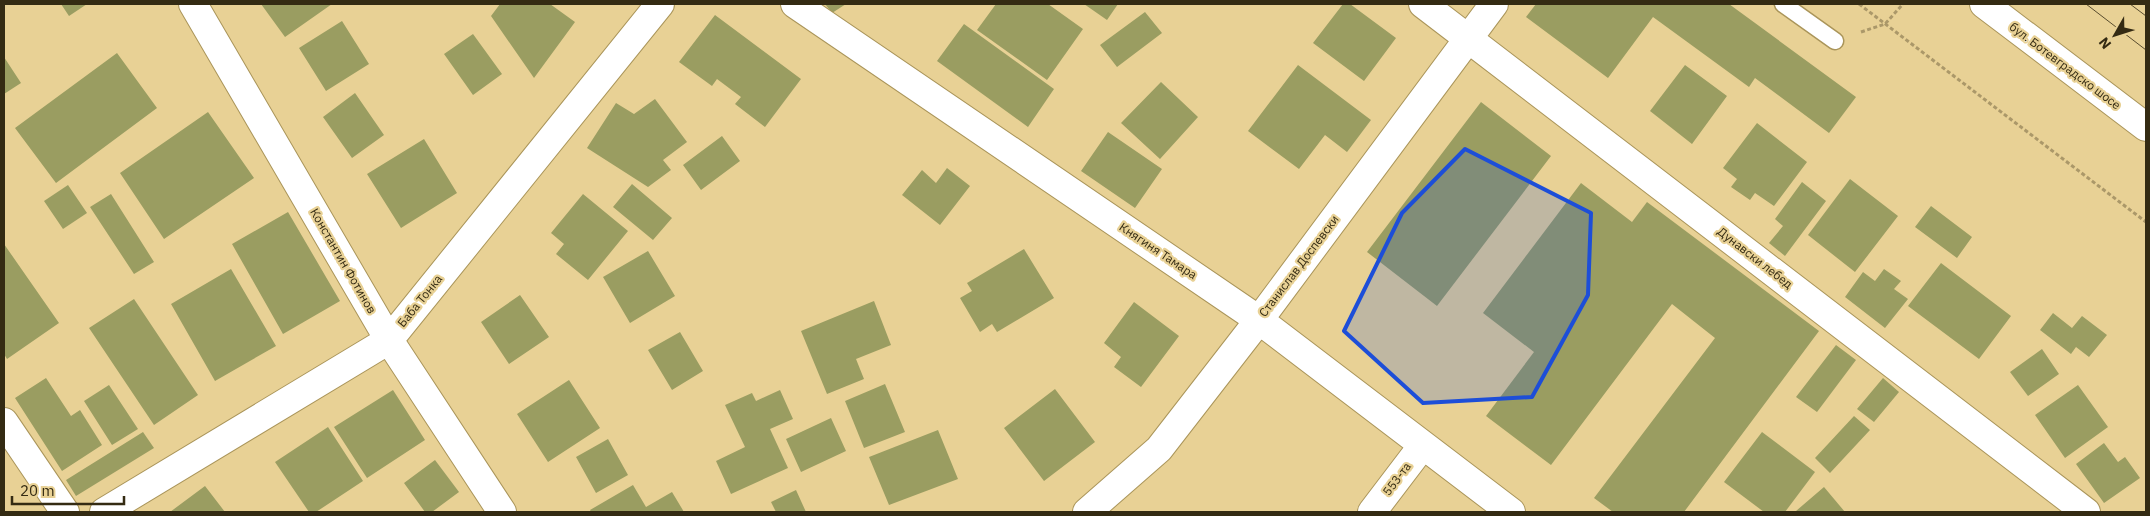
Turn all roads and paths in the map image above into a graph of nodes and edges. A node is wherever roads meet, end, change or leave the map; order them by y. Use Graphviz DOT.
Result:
graph roads {
  1 [pos="194,4"];
  2 [pos="660,4"];
  3 [pos="795,4"];
  4 [pos="1423,4"];
  5 [pos="1494,4"];
  6 [pos="1783,4"];
  7 [pos="1859,4"];
  8 [pos="1903,4"];
  9 [pos="1984,4"];
  10 [pos="1885,24"];
  11 [pos="1469,38"];
  12 [pos="1835,41"];
  13 [pos="2146,127"];
  14 [pos="2146,222"];
  15 [pos="1258,320"];
  16 [pos="389,340"];
  17 [pos="4,422"];
  18 [pos="1423,445"];
  19 [pos="65,512"];
  20 [pos="104,512"];
  21 [pos="502,512"];
  22 [pos="1087,512"];
  23 [pos="1372,512"];
  24 [pos="1511,512"];
  25 [pos="2086,512"];
  1 -- 16 [label="street, Константин Фотинов"];
  2 -- 16 [label="street, Баба Тонка"];
  3 -- 15 [label="street, Княгиня Тамара"];
  4 -- 11 [label="street, Дунавски лебед"];
  5 -- 11 [label="street, Станислав Доспевски"];
  6 -- 12 [label="lane"];
  7 -- 10 [label="path"];
  8 -- 10 [label="path"];
  9 -- 13 [label="street, бул. Ботевградско шосе"];
  10 -- 12 [label="path"];
  10 -- 14 [label="path"];
  11 -- 15 [label="street, Станислав Доспевски"];
  11 -- 25 [label="street, Дунавски лебед"];
  15 -- 18 [label="street, Княгиня Тамара"];
  15 -- 22 [label="street, Станислав Доспевски"];
  16 -- 20 [label="street, Баба Тонка"];
  16 -- 21 [label="street, Константин Фотинов"];
  17 -- 19 [label="street"];
  18 -- 23 [label="street, 553-та"];
  18 -- 24 [label="street, Княгиня Тамара"];
}
